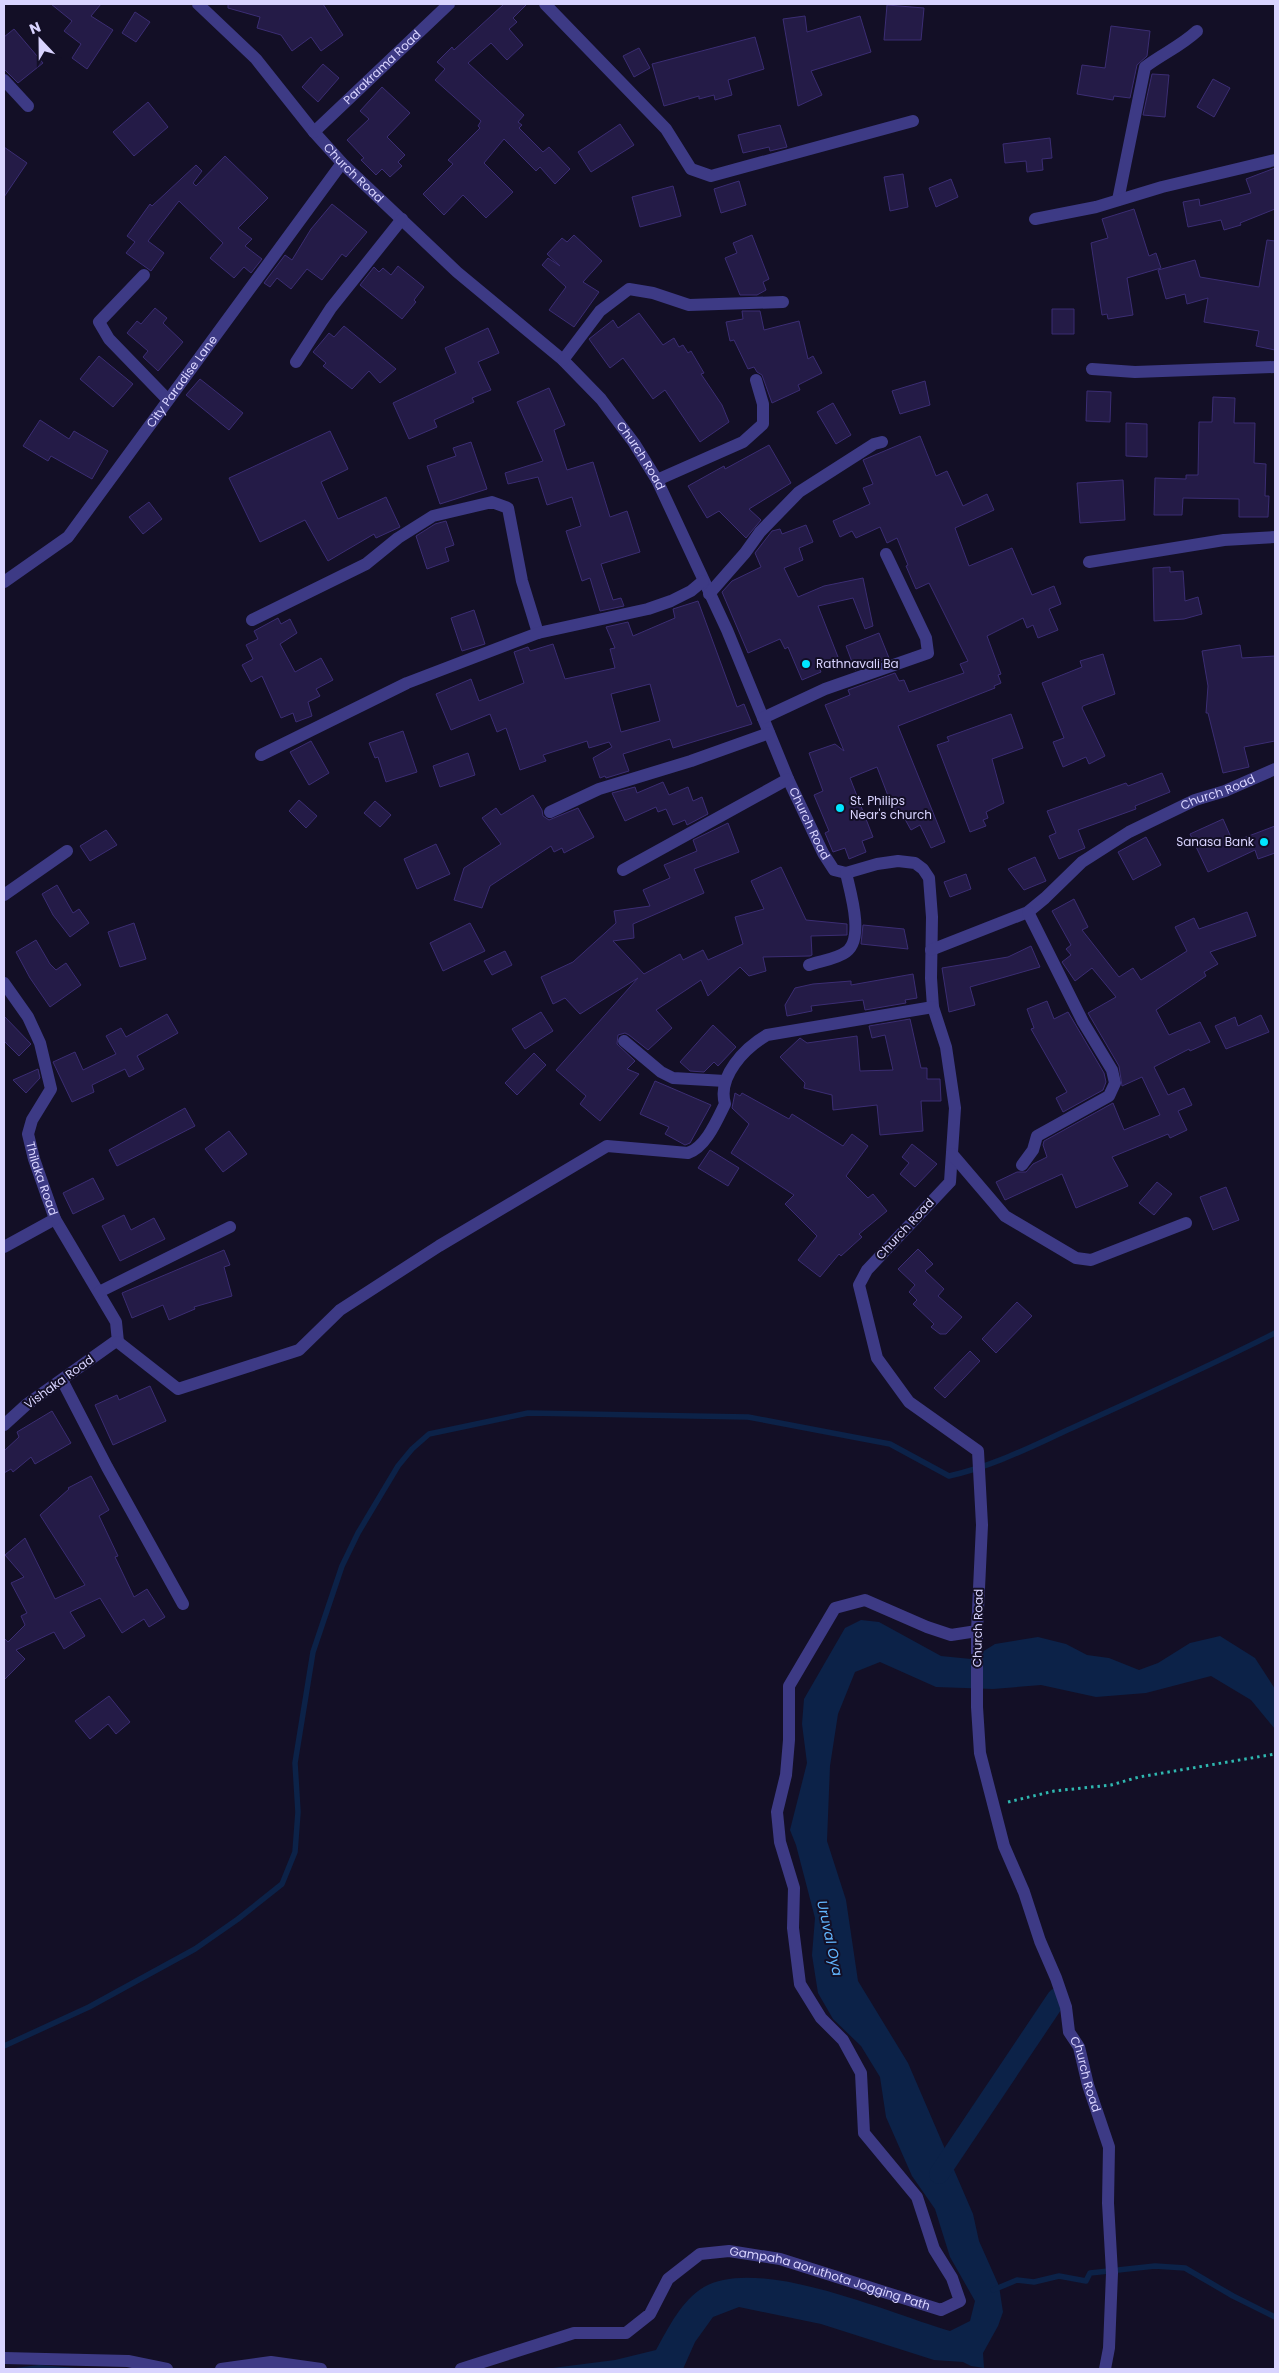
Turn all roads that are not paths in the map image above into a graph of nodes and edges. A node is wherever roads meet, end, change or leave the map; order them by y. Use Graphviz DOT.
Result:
graph roads {
  1 [pos="198,4"];
  2 [pos="449,4"];
  3 [pos="545,4"];
  4 [pos="1197,32"];
  5 [pos="4,80"];
  6 [pos="28,106"];
  7 [pos="913,121"];
  8 [pos="314,132"];
  9 [pos="1275,160"];
  10 [pos="342,163"];
  11 [pos="1118,200"];
  12 [pos="402,219"];
  13 [pos="1035,219"];
  14 [pos="144,275"];
  15 [pos="783,302"];
  16 [pos="563,360"];
  17 [pos="296,362"];
  18 [pos="1275,367"];
  19 [pos="1092,369"];
  20 [pos="756,380"];
  21 [pos="168,400"];
  22 [pos="882,442"];
  23 [pos="657,480"];
  24 [pos="1275,537"];
  25 [pos="886,554"];
  26 [pos="1088,562"];
  27 [pos="702,581"];
  28 [pos="4,582"];
  29 [pos="709,594"];
  30 [pos="252,620"];
  31 [pos="538,632"];
  32 [pos="763,718"];
  33 [pos="769,733"];
  34 [pos="261,755"];
  35 [pos="1275,769"];
  36 [pos="788,779"];
  37 [pos="550,812"];
  38 [pos="67,851"];
  39 [pos="623,870"];
  40 [pos="846,873"];
  41 [pos="4,895"];
  42 [pos="1028,912"];
  43 [pos="931,950"];
  44 [pos="809,965"];
  45 [pos="4,983"];
  46 [pos="933,1007"];
  47 [pos="624,1041"];
  48 [pos="724,1081"];
  49 [pos="952,1154"];
  50 [pos="1022,1165"];
  51 [pos="55,1219"];
  52 [pos="1186,1223"];
  53 [pos="230,1228"];
  54 [pos="4,1247"];
  55 [pos="99,1292"];
  56 [pos="117,1342"];
  57 [pos="62,1380"];
  58 [pos="4,1425"];
  59 [pos="183,1604"];
  60 [pos="977,1631"];
  61 [pos="4,2358"];
  62 [pos="167,2369"];
  63 [pos="221,2369"];
  64 [pos="321,2369"];
  65 [pos="461,2369"];
  66 [pos="1106,2369"];
  1 -- 8 [label="street, Church Road"];
  2 -- 8 [label="street, Parakrama Road"];
  3 -- 7 [label="street"];
  4 -- 11 [label="street"];
  5 -- 6 [label="street"];
  8 -- 10 [label="street, Church Road"];
  9 -- 11 [label="street"];
  10 -- 12 [label="street, Church Road"];
  10 -- 21 [label="street, City Paradise Lane"];
  11 -- 13 [label="street"];
  12 -- 16 [label="street, Church Road"];
  12 -- 17 [label="street"];
  14 -- 21 [label="street"];
  15 -- 16 [label="street"];
  16 -- 23 [label="street, Church Road"];
  18 -- 19 [label="street"];
  20 -- 23 [label="street"];
  21 -- 28 [label="street, City Paradise Lane"];
  22 -- 29 [label="street"];
  23 -- 27 [label="street, Church Road"];
  24 -- 26 [label="street"];
  25 -- 32 [label="street"];
  27 -- 29 [label="street, Church Road"];
  27 -- 31 [label="street"];
  29 -- 32 [label="street, Church Road"];
  30 -- 31 [label="street"];
  31 -- 34 [label="street"];
  32 -- 33 [label="street, Church Road"];
  33 -- 36 [label="street, Church Road"];
  33 -- 37 [label="street"];
  35 -- 42 [label="street, Church Road"];
  36 -- 39 [label="street"];
  36 -- 40 [label="street, Church Road"];
  38 -- 41 [label="street"];
  40 -- 43 [label="street, Church Road"];
  40 -- 44 [label="street"];
  42 -- 43 [label="street, Church Road"];
  42 -- 50 [label="street"];
  43 -- 46 [label="street, Church Road"];
  45 -- 51 [label="street, Thilaka Road"];
  46 -- 48 [label="street"];
  46 -- 49 [label="street, Church Road"];
  47 -- 48 [label="street"];
  48 -- 56 [label="street"];
  49 -- 52 [label="street"];
  49 -- 60 [label="street, Church Road"];
  51 -- 54 [label="street"];
  51 -- 55 [label="street, Thilaka Road"];
  53 -- 55 [label="street"];
  55 -- 56 [label="street, Thilaka Road"];
  56 -- 57 [label="street, Vishaka Road"];
  57 -- 58 [label="street, Vishaka Road"];
  57 -- 59 [label="street"];
  60 -- 65 [label="street, Gampaha aoruthota Jogging Path"];
  60 -- 66 [label="street, Church Road"];
  61 -- 62 [label="street"];
  63 -- 64 [label="street"];
}
